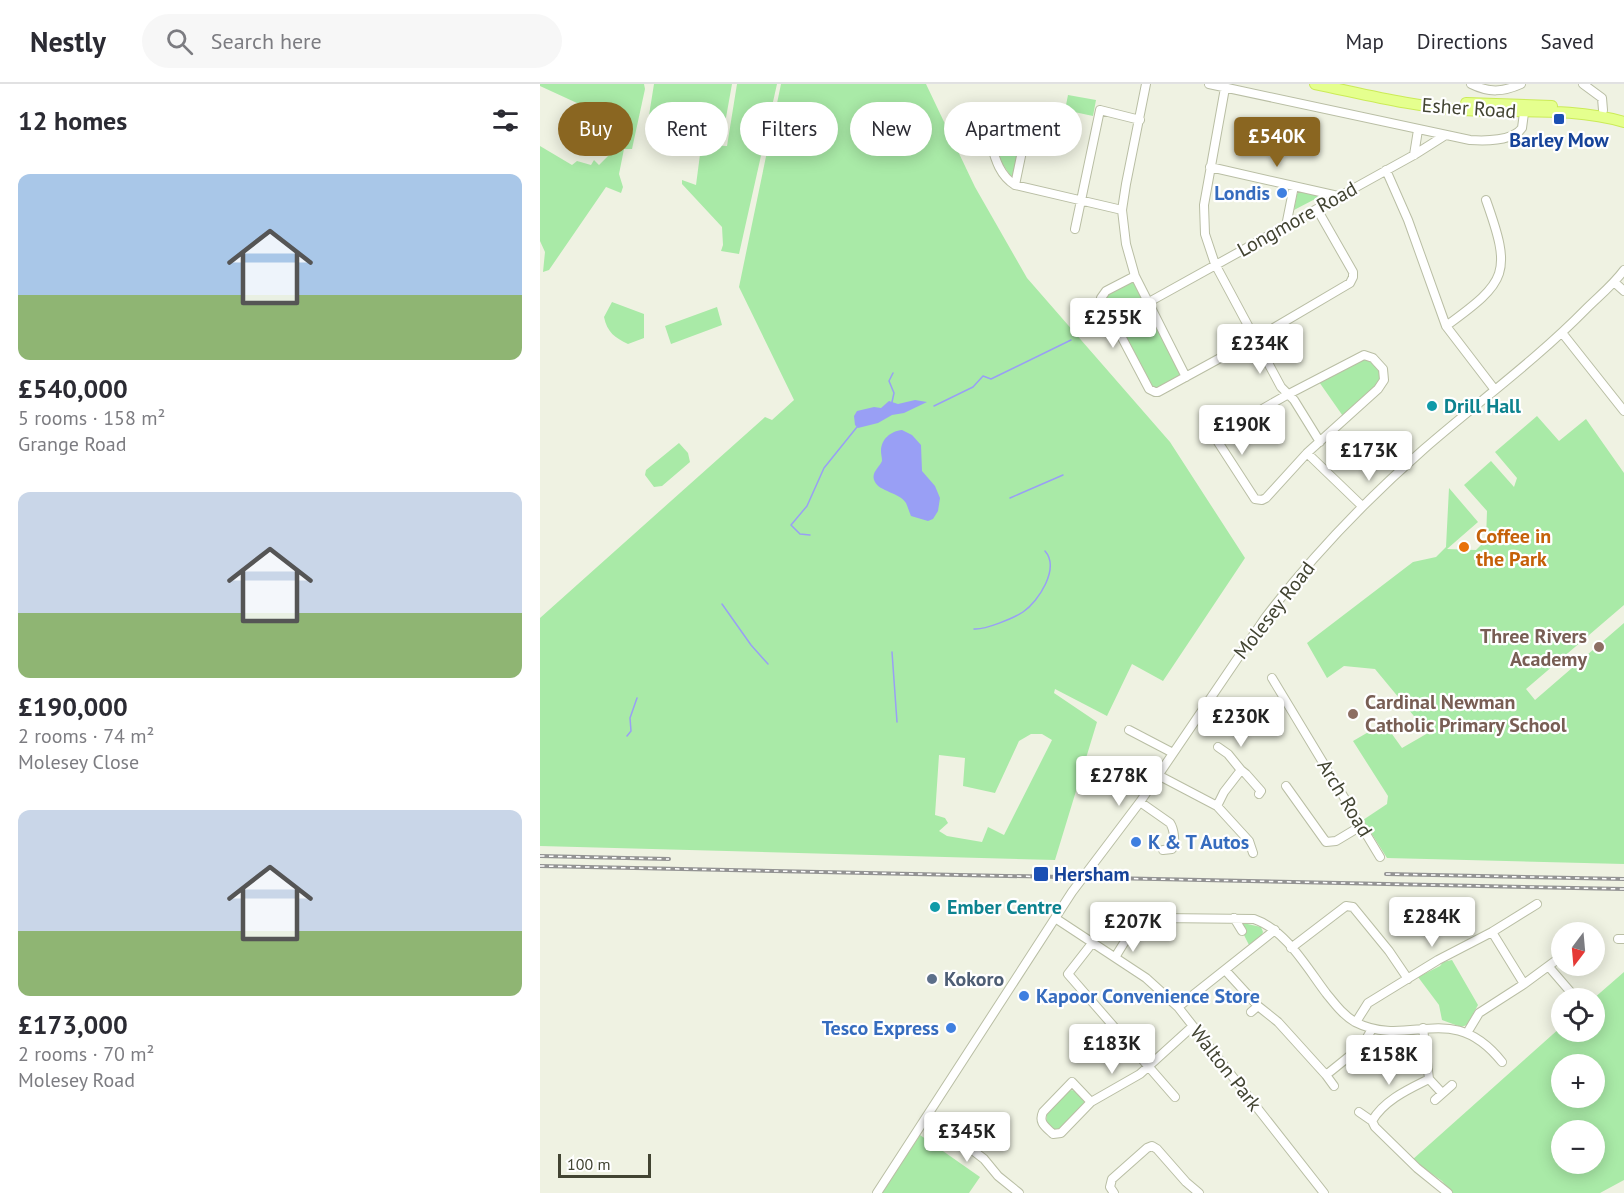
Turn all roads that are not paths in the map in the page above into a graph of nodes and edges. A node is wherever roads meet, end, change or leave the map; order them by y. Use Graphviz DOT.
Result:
graph roads {
  1 [pos="1146,84"];
  2 [pos="1209,84"];
  3 [pos="1315,84"];
  4 [pos="1347,84"];
  5 [pos="1471,84"];
  6 [pos="1521,84"];
  7 [pos="1583,84"];
  8 [pos="1225,88"];
  9 [pos="1603,110"];
  10 [pos="1524,113"];
  11 [pos="1624,115"];
  12 [pos="1140,120"];
  13 [pos="1624,122"];
  14 [pos="1418,130"];
  15 [pos="1444,136"];
  16 [pos="1414,155"];
  17 [pos="1210,167"];
  18 [pos="1386,170"];
  19 [pos="1015,185"];
  20 [pos="1294,186"];
  21 [pos="1338,196"];
  22 [pos="1486,200"];
  23 [pos="1081,201"];
  24 [pos="1317,209"];
  25 [pos="1122,210"];
  26 [pos="1286,226"];
  27 [pos="1075,229"];
  28 [pos="1215,264"];
  29 [pos="1624,270"];
  30 [pos="1135,276"];
  31 [pos="1614,282"];
  32 [pos="1624,291"];
  33 [pos="1149,302"];
  34 [pos="1446,326"];
  35 [pos="1563,334"];
  36 [pos="1255,339"];
  37 [pos="1186,377"];
  38 [pos="1496,390"];
  39 [pos="1288,394"];
  40 [pos="1624,411"];
  41 [pos="1320,442"];
  42 [pos="1307,453"];
  43 [pos="1362,506"];
  44 [pos="1272,678"];
  45 [pos="1129,730"];
  46 [pos="1218,747"];
  47 [pos="1173,753"];
  48 [pos="1241,770"];
  49 [pos="1158,776"];
  50 [pos="1286,786"];
  51 [pos="1259,794"];
  52 [pos="1140,802"];
  53 [pos="1217,806"];
  54 [pos="1361,826"];
  55 [pos="1163,850"];
  56 [pos="1252,853"];
  57 [pos="1380,857"];
  58 [pos="1537,904"];
  59 [pos="1055,918"];
  60 [pos="1234,918"];
  61 [pos="1275,930"];
  62 [pos="1242,931"];
  63 [pos="1492,932"];
  64 [pos="1093,942"];
  65 [pos="1291,948"];
  66 [pos="1116,956"];
  67 [pos="1549,967"];
  68 [pos="1225,970"];
  69 [pos="1408,979"];
  70 [pos="1524,984"];
  71 [pos="1566,988"];
  72 [pos="1178,1007"];
  73 [pos="1356,1022"];
  74 [pos="1193,1026"];
  75 [pos="1423,1028"];
  76 [pos="1372,1029"];
  77 [pos="1467,1032"];
  78 [pos="1502,1062"];
  79 [pos="1149,1067"];
  80 [pos="1326,1075"];
  81 [pos="1429,1079"];
  82 [pos="1452,1085"];
  83 [pos="1334,1086"];
  84 [pos="1442,1093"];
  85 [pos="1175,1096"];
  86 [pos="1435,1100"];
  87 [pos="1091,1102"];
  88 [pos="1359,1112"];
  89 [pos="929,1115"];
  90 [pos="1372,1121"];
  91 [pos="877,1193"];
  92 [pos="1019,1193"];
  93 [pos="1114,1193"];
  94 [pos="1199,1193"];
  95 [pos="1324,1193"];
  96 [pos="1448,1193"];
  1 -- 12 [label="street"];
  2 -- 8 [label="street"];
  3 -- 10 [label="main road, Esher Road"];
  4 -- 9 [label="main road, Esher Road"];
  5 -- 6 [label="street"];
  7 -- 9 [label="street"];
  8 -- 14 [label="street"];
  8 -- 17 [label="street"];
  9 -- 11 [label="main road, Esher Road"];
  10 -- 13 [label="main road, Esher Road"];
  10 -- 15 [label="street"];
  12 -- 23 [label="street"];
  12 -- 25 [label="street"];
  14 -- 15 [label="street"];
  14 -- 16 [label="street"];
  15 -- 16 [label="street, Longmore Road"];
  16 -- 18 [label="street, Longmore Road"];
  17 -- 20 [label="street"];
  17 -- 28 [label="street"];
  18 -- 21 [label="street, Longmore Road"];
  18 -- 34 [label="street"];
  19 -- 19 [label="street"];
  19 -- 23 [label="street"];
  20 -- 21 [label="street"];
  20 -- 26 [label="street"];
  21 -- 24 [label="street, Longmore Road"];
  22 -- 34 [label="street"];
  23 -- 25 [label="street"];
  23 -- 27 [label="street"];
  24 -- 26 [label="street, Longmore Road"];
  24 -- 36 [label="street"];
  25 -- 30 [label="street"];
  26 -- 28 [label="street, Longmore Road"];
  28 -- 33 [label="street, Longmore Road"];
  28 -- 36 [label="street"];
  29 -- 31 [label="street, Molesey Road"];
  30 -- 33 [label="street"];
  30 -- 37 [label="street"];
  31 -- 32 [label="street"];
  31 -- 35 [label="street, Molesey Road"];
  33 -- 37 [label="street"];
  34 -- 38 [label="street"];
  35 -- 38 [label="street, Molesey Road"];
  35 -- 40 [label="street"];
  36 -- 37 [label="street"];
  36 -- 39 [label="street"];
  38 -- 43 [label="street, Molesey Road"];
  39 -- 41 [label="street"];
  39 -- 41 [label="street"];
  39 -- 42 [label="street"];
  41 -- 42 [label="street"];
  42 -- 43 [label="street"];
  43 -- 47 [label="street, Molesey Road"];
  44 -- 54 [label="street, Arch Road"];
  45 -- 47 [label="street"];
  46 -- 48 [label="street"];
  47 -- 49 [label="street, Molesey Road"];
  48 -- 51 [label="street"];
  48 -- 53 [label="street"];
  49 -- 52 [label="street, Molesey Road"];
  49 -- 53 [label="street"];
  50 -- 54 [label="street"];
  52 -- 55 [label="street"];
  52 -- 59 [label="street, Molesey Road"];
  53 -- 56 [label="street"];
  54 -- 57 [label="street, Arch Road"];
  58 -- 63 [label="street"];
  59 -- 64 [label="street, Walton Park"];
  59 -- 89 [label="street, Molesey Road"];
  60 -- 61 [label="street"];
  60 -- 62 [label="street"];
  60 -- 66 [label="street"];
  61 -- 65 [label="street"];
  61 -- 68 [label="street"];
  63 -- 69 [label="street"];
  63 -- 70 [label="street"];
  64 -- 66 [label="street, Walton Park"];
  64 -- 79 [label="street"];
  65 -- 69 [label="street"];
  65 -- 73 [label="street"];
  66 -- 72 [label="street, Walton Park"];
  67 -- 70 [label="street"];
  67 -- 71 [label="street"];
  68 -- 72 [label="street"];
  68 -- 80 [label="street"];
  69 -- 73 [label="street"];
  70 -- 77 [label="street"];
  72 -- 74 [label="street, Walton Park"];
  73 -- 76 [label="street"];
  74 -- 79 [label="street"];
  74 -- 95 [label="street, Walton Park"];
  75 -- 76 [label="street"];
  75 -- 77 [label="street"];
  75 -- 81 [label="street"];
  76 -- 80 [label="street"];
  77 -- 78 [label="street"];
  79 -- 85 [label="street"];
  79 -- 87 [label="street"];
  80 -- 83 [label="street"];
  81 -- 84 [label="street"];
  81 -- 90 [label="street"];
  82 -- 84 [label="street"];
  84 -- 86 [label="street"];
  87 -- 87 [label="street"];
  88 -- 90 [label="street"];
  89 -- 91 [label="street, Molesey Road"];
  89 -- 92 [label="street"];
  90 -- 96 [label="street"];
  93 -- 94 [label="street"];
}
